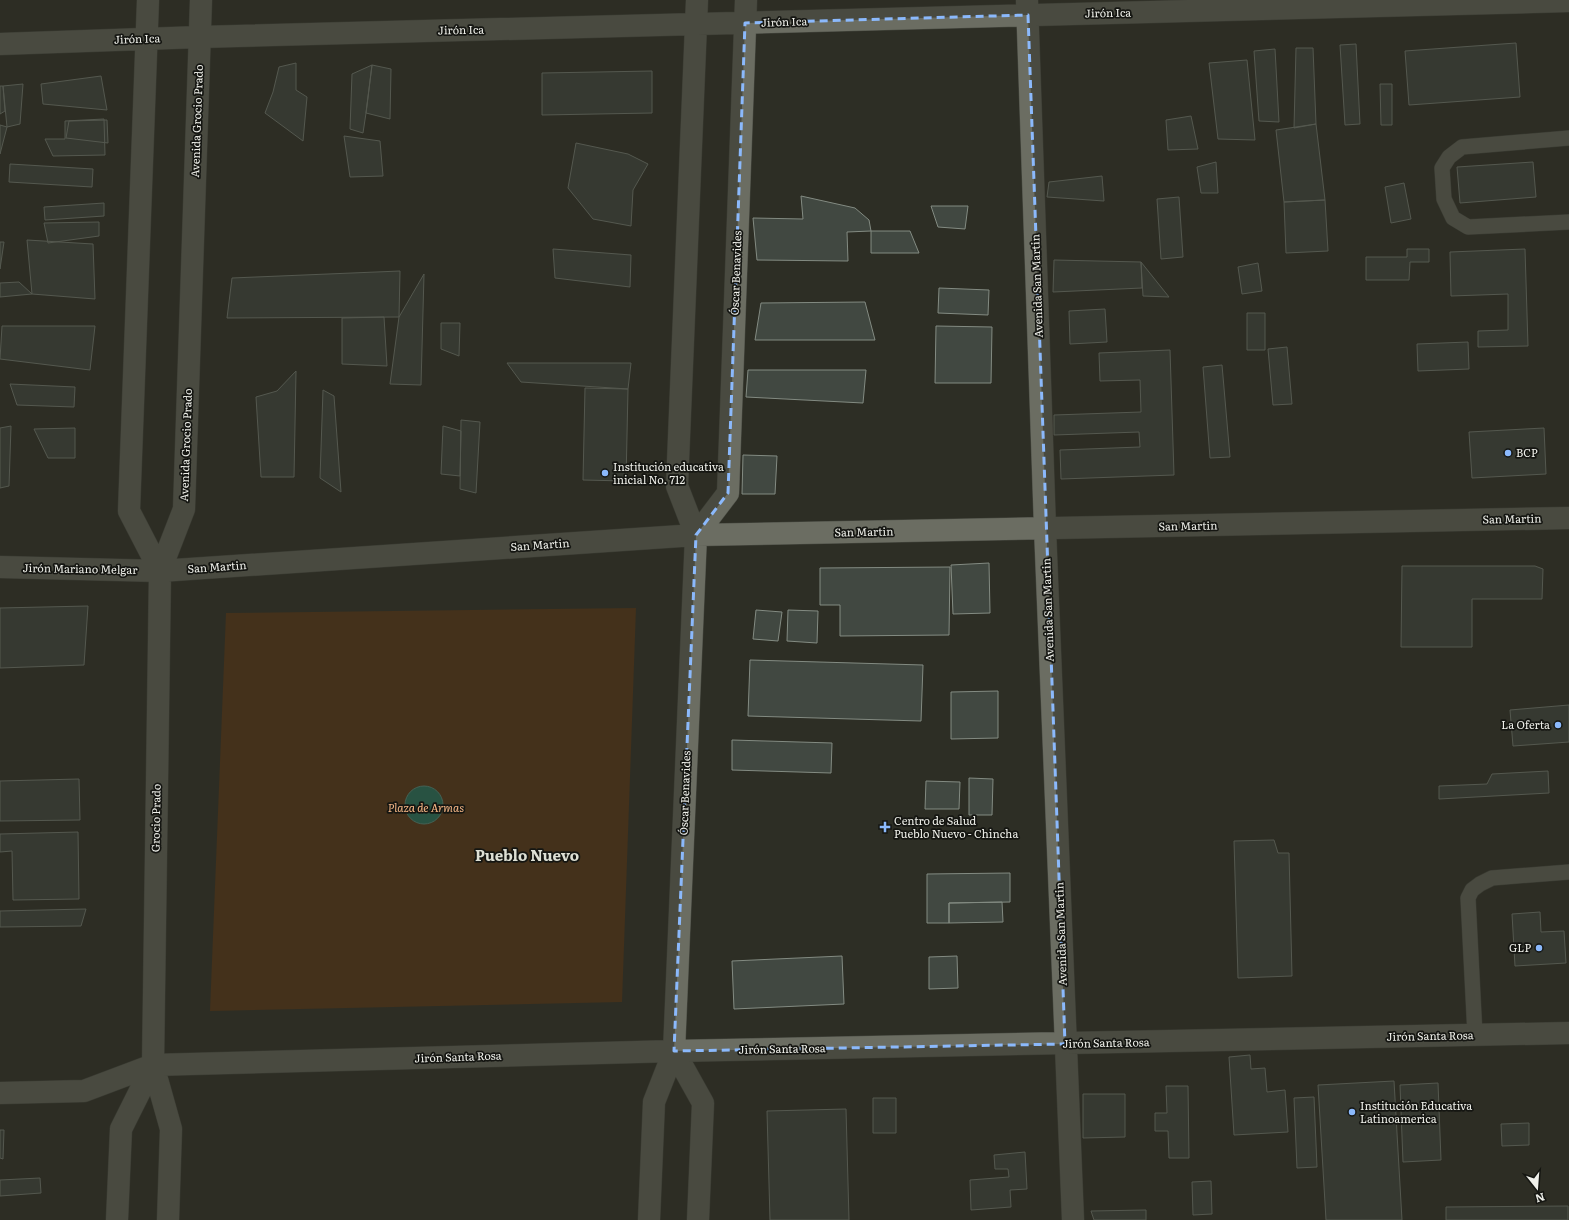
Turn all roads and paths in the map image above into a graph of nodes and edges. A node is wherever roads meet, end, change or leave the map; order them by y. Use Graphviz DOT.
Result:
graph roads {
  1 [pos="148,0"];
  2 [pos="201,0"];
  3 [pos="697,0"];
  4 [pos="746,0"];
  5 [pos="1569,1"];
  6 [pos="1028,8"];
  7 [pos="745,23"];
  8 [pos="696,24"];
  9 [pos="200,36"];
  10 [pos="146,39"];
  11 [pos="0,44"];
  12 [pos="1569,138"];
  13 [pos="1569,222"];
  14 [pos="1569,518"];
  15 [pos="1045,528"];
  16 [pos="696,535"];
  17 [pos="0,567"];
  18 [pos="160,571"];
  19 [pos="1569,872"];
  20 [pos="1569,1033"];
  21 [pos="1475,1035"];
  22 [pos="1066,1044"];
  23 [pos="674,1051"];
  24 [pos="153,1065"];
  25 [pos="0,1093"];
  26 [pos="117,1220"];
  27 [pos="168,1220"];
  28 [pos="649,1220"];
  29 [pos="698,1220"];
  30 [pos="1073,1220"];
  1 -- 10 [label="street"];
  2 -- 9 [label="street, Avenida Grocio Prado"];
  3 -- 8 [label="street, Óscar Benavides"];
  4 -- 7 [label="street, Óscar Benavides"];
  5 -- 6 [label="street, Jirón Ica"];
  6 -- 7 [label="street, Jirón Ica"];
  6 -- 15 [label="street, Avenida San Martin"];
  7 -- 8 [label="street, Jirón Ica"];
  7 -- 16 [label="street, Óscar Benavides"];
  8 -- 9 [label="street, Jirón Ica"];
  8 -- 16 [label="street, Óscar Benavides"];
  9 -- 10 [label="street, Jirón Ica"];
  9 -- 18 [label="street, Avenida Grocio Prado"];
  10 -- 11 [label="street, Jirón Ica"];
  10 -- 18 [label="street"];
  12 -- 13 [label="lane"];
  14 -- 15 [label="street, San Martin"];
  15 -- 16 [label="street, San Martin"];
  15 -- 22 [label="street, Avenida San Martin"];
  16 -- 18 [label="street, San Martin"];
  16 -- 23 [label="street, Óscar Benavides"];
  17 -- 18 [label="street, Jirón Mariano Melgar"];
  18 -- 24 [label="street, Grocio Prado"];
  19 -- 21 [label="lane"];
  20 -- 21 [label="street, Jirón Santa Rosa"];
  21 -- 22 [label="street, Jirón Santa Rosa"];
  22 -- 23 [label="street, Jirón Santa Rosa"];
  22 -- 30 [label="street, Avenida San Martin"];
  23 -- 24 [label="street, Jirón Santa Rosa"];
  23 -- 28 [label="street"];
  23 -- 29 [label="street"];
  24 -- 25 [label="street, Jirón Santa Rosa"];
  24 -- 26 [label="street"];
  24 -- 27 [label="street"];
}
